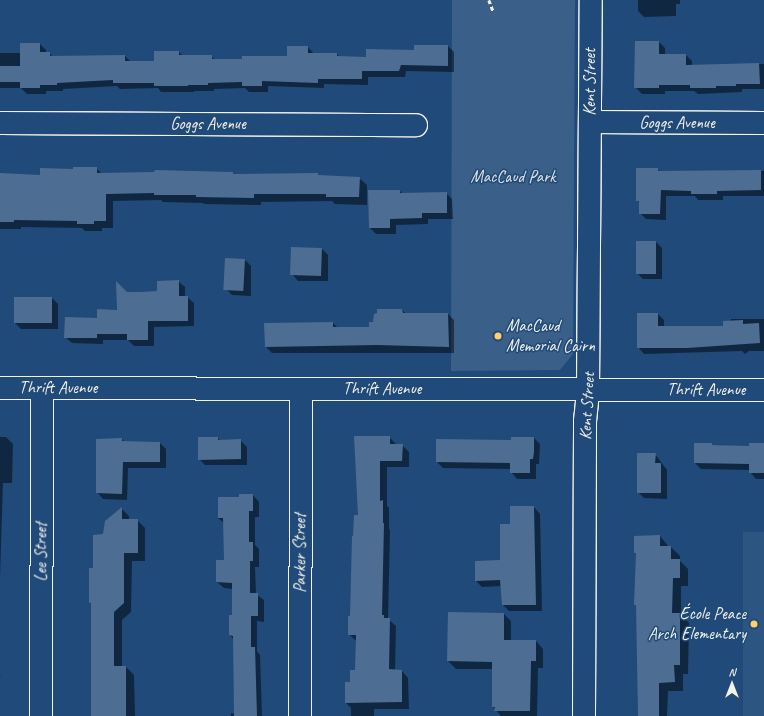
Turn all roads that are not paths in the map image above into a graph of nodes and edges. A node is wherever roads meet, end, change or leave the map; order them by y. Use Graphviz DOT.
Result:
graph roads {
  1 [pos="591,0"];
  2 [pos="590,122"];
  3 [pos="0,123"];
  4 [pos="764,123"];
  5 [pos="416,125"];
  6 [pos="0,388"];
  7 [pos="42,388"];
  8 [pos="301,389"];
  9 [pos="588,390"];
  10 [pos="764,390"];
  11 [pos="40,716"];
  12 [pos="300,716"];
  13 [pos="584,716"];
  1 -- 2 [label="street, Kent Street"];
  2 -- 4 [label="street, Goggs Avenue"];
  2 -- 9 [label="street, Kent Street"];
  3 -- 5 [label="street, Goggs Avenue"];
  6 -- 7 [label="street, Thrift Avenue"];
  7 -- 8 [label="street, Thrift Avenue"];
  7 -- 11 [label="street, Lee Street"];
  8 -- 9 [label="street, Thrift Avenue"];
  8 -- 12 [label="street, Parker Street"];
  9 -- 10 [label="street, Thrift Avenue"];
  9 -- 13 [label="street, Kent Street"];
}
